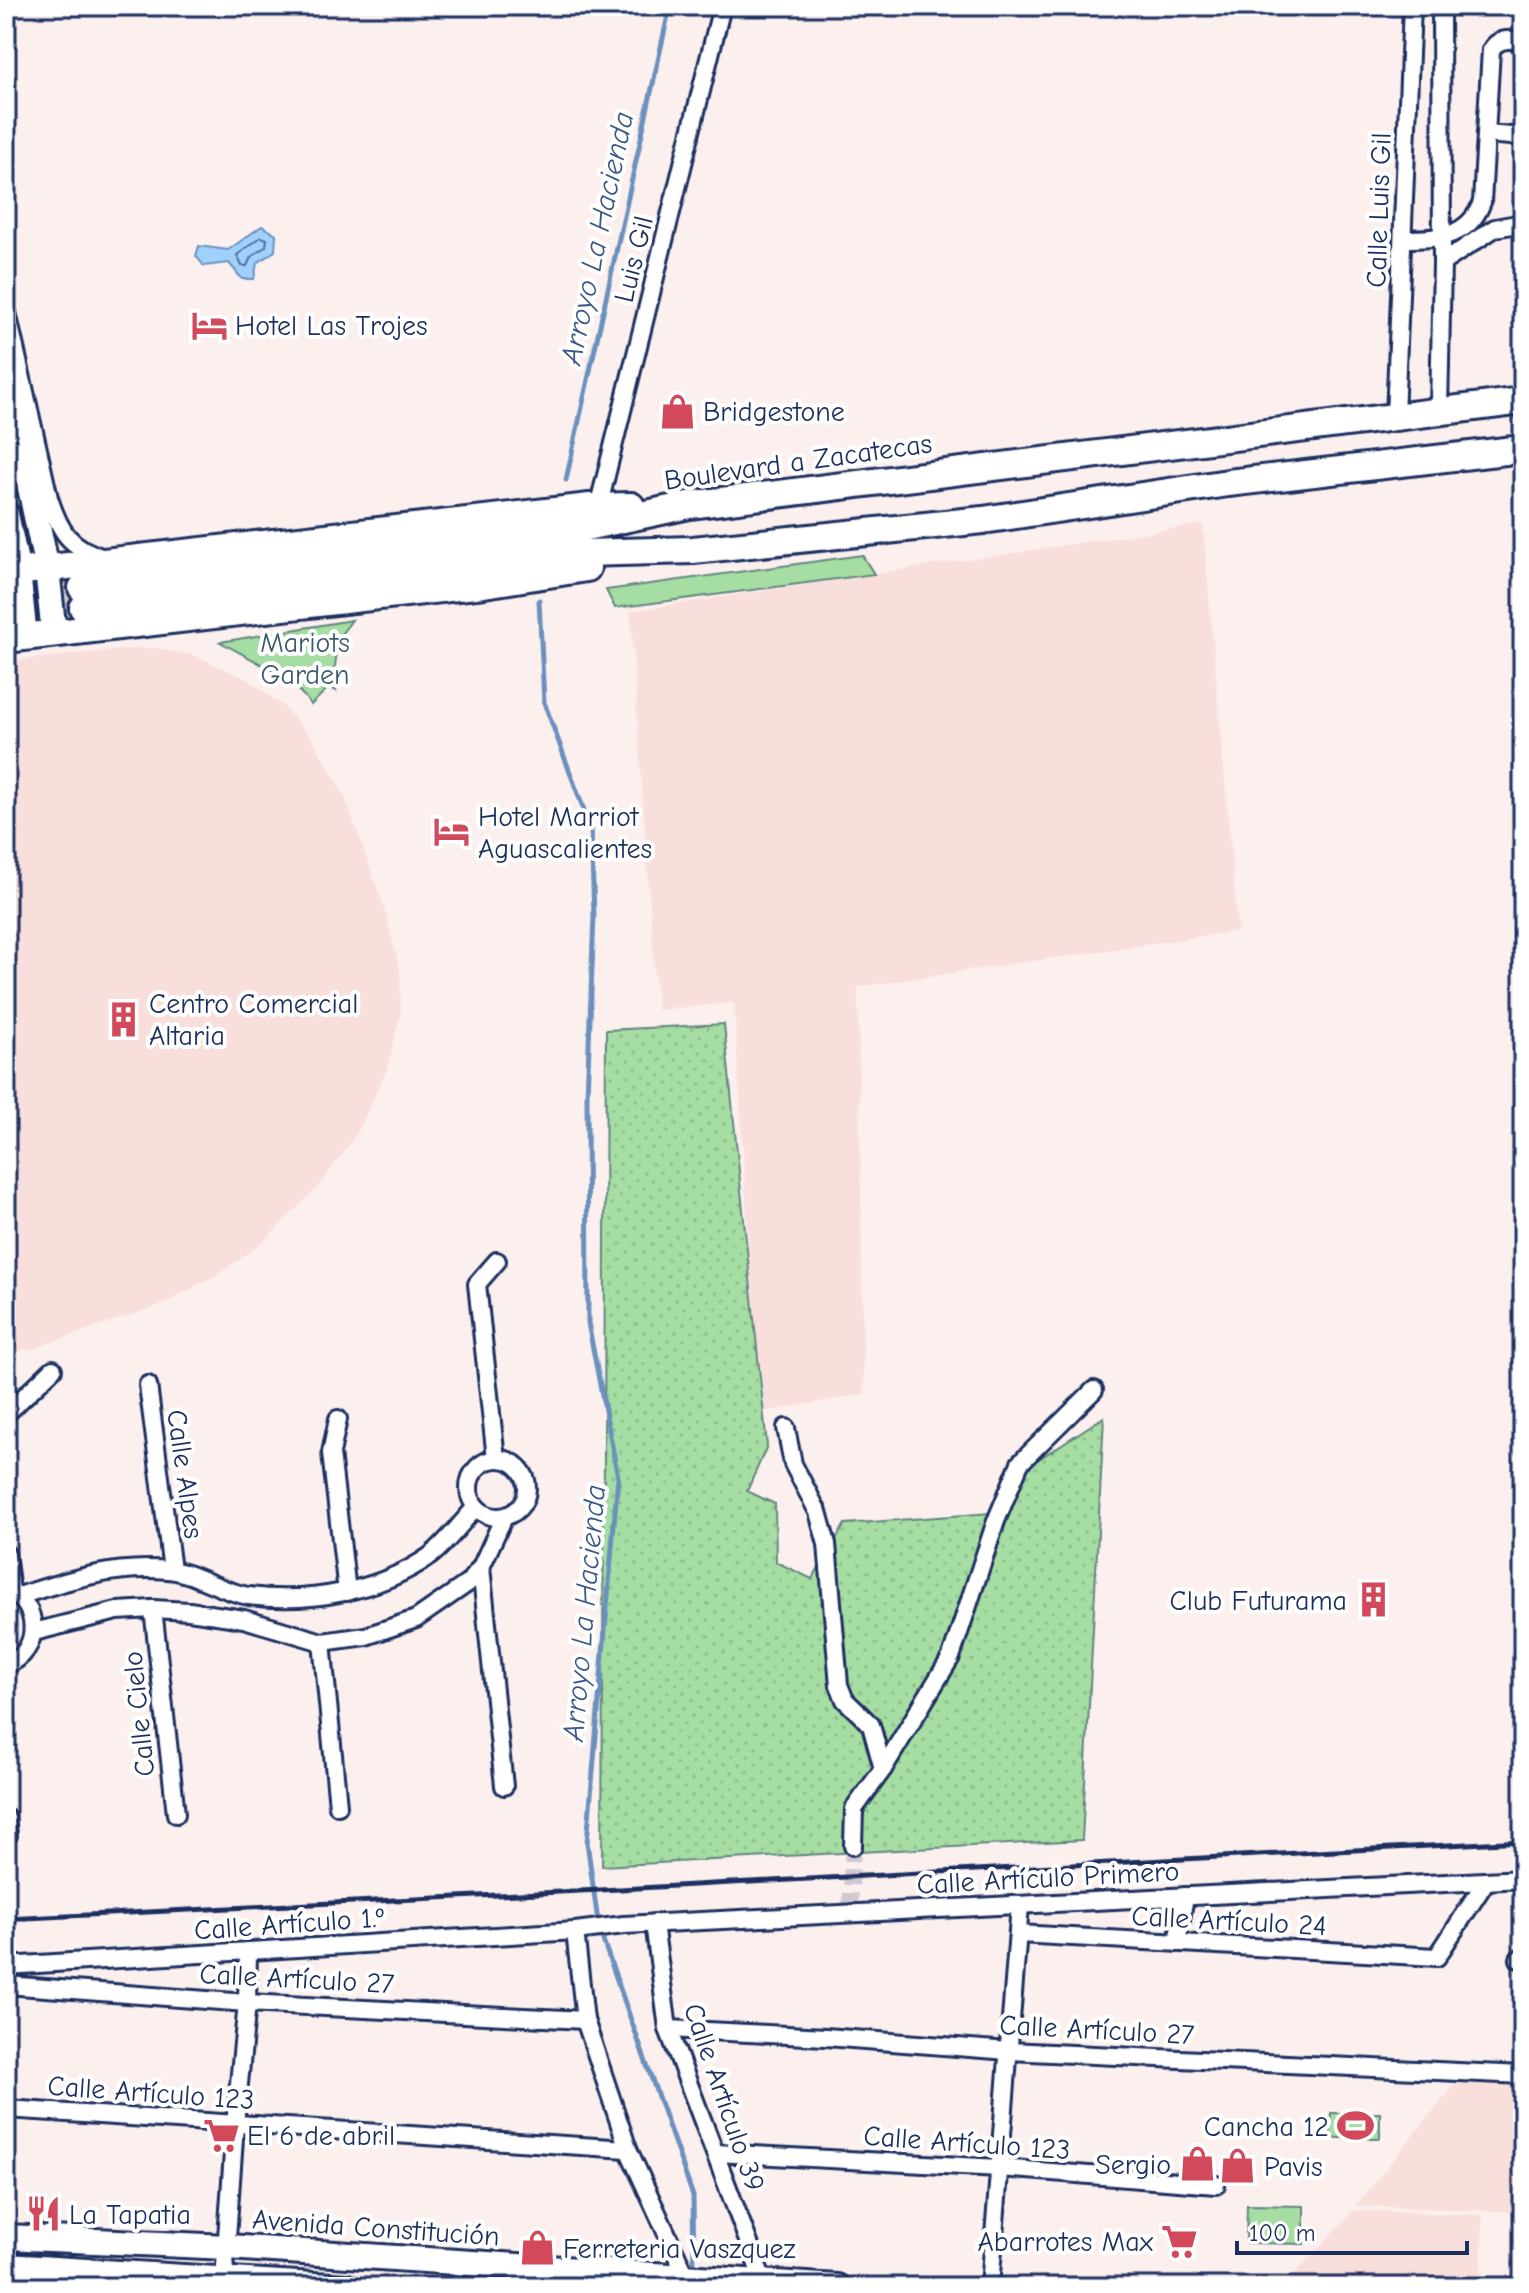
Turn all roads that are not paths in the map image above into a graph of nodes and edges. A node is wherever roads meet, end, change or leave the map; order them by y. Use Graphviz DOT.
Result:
graph roads {
  1 [pos="722,6"];
  2 [pos="1412,6"];
  3 [pos="1441,6"];
  4 [pos="1523,40"];
  5 [pos="1486,134"];
  6 [pos="1523,137"];
  7 [pos="1523,223"];
  8 [pos="1404,239"];
  9 [pos="1442,239"];
  10 [pos="1442,263"];
  11 [pos="6,308"];
  12 [pos="6,373"];
  13 [pos="1523,401"];
  14 [pos="1439,411"];
  15 [pos="1395,416"];
  16 [pos="32,423"];
  17 [pos="1523,449"];
  18 [pos="24,452"];
  19 [pos="6,514"];
  20 [pos="596,516"];
  21 [pos="693,550"];
  22 [pos="117,562"];
  23 [pos="47,569"];
  24 [pos="12,573"];
  25 [pos="54,634"];
  26 [pos="16,638"];
  27 [pos="497,1261"];
  28 [pos="53,1369"];
  29 [pos="148,1385"];
  30 [pos="1094,1390"];
  31 [pos="6,1414"];
  32 [pos="338,1419"];
  33 [pos="786,1428"];
  34 [pos="496,1459"];
  35 [pos="476,1507"];
  36 [pos="504,1517"];
  37 [pos="6,1554"];
  38 [pos="481,1567"];
  39 [pos="172,1570"];
  40 [pos="12,1592"];
  41 [pos="347,1592"];
  42 [pos="248,1596"];
  43 [pos="153,1609"];
  44 [pos="244,1619"];
  45 [pos="34,1632"];
  46 [pos="322,1642"];
  47 [pos="6,1665"];
  48 [pos="883,1769"];
  49 [pos="504,1786"];
  50 [pos="338,1806"];
  51 [pos="176,1814"];
  52 [pos="853,1846"];
  53 [pos="1523,1879"];
  54 [pos="1486,1881"];
  55 [pos="1185,1896"];
  56 [pos="1020,1905"];
  57 [pos="654,1923"];
  58 [pos="582,1930"];
  59 [pos="1018,1934"];
  60 [pos="1177,1943"];
  61 [pos="248,1951"];
  62 [pos="6,1966"];
  63 [pos="6,1985"];
  64 [pos="247,2003"];
  65 [pos="585,2020"];
  66 [pos="668,2029"];
  67 [pos="1009,2051"];
  68 [pos="1523,2075"];
  69 [pos="6,2109"];
  70 [pos="235,2124"];
  71 [pos="628,2149"];
  72 [pos="716,2153"];
  73 [pos="1000,2168"];
  74 [pos="1216,2185"];
  75 [pos="6,2237"];
  76 [pos="228,2247"];
  77 [pos="6,2266"];
  78 [pos="691,2278"];
  79 [pos="224,2280"];
  80 [pos="764,2283"];
  81 [pos="303,2286"];
  82 [pos="347,2287"];
  83 [pos="837,2287"];
  84 [pos="990,2287"];
  1 -- 20 [label="street, Luis Gil"];
  2 -- 8 [label="street, Calle Luis Gil"];
  3 -- 9 [label="street"];
  4 -- 5 [label="street"];
  5 -- 6 [label="street"];
  5 -- 9 [label="street"];
  7 -- 10 [label="street"];
  8 -- 9 [label="street"];
  8 -- 15 [label="street, Calle Luis Gil"];
  9 -- 10 [label="street"];
  10 -- 14 [label="street"];
  11 -- 16 [label="street"];
  12 -- 18 [label="main road"];
  13 -- 14 [label="main road, Boulevard a Zacatecas"];
  14 -- 15 [label="main road, Boulevard a Zacatecas"];
  15 -- 20 [label="main road, Boulevard a Zacatecas"];
  16 -- 18 [label="main road"];
  16 -- 22 [label="street"];
  17 -- 21 [label="main road, Boulevard a Zacatecas"];
  18 -- 23 [label="main road"];
  19 -- 24 [label="main road"];
  20 -- 21 [label="main road, Boulevard a Zacatecas"];
  20 -- 22 [label="main road"];
  21 -- 25 [label="main road"];
  22 -- 23 [label="main road"];
  23 -- 24 [label="main road"];
  23 -- 25 [label="main road"];
  24 -- 26 [label="main road"];
  25 -- 26 [label="main road"];
  27 -- 34 [label="street"];
  28 -- 31 [label="street"];
  29 -- 39 [label="street, Calle Alpes"];
  30 -- 48 [label="street"];
  32 -- 41 [label="street"];
  33 -- 48 [label="street"];
  34 -- 35 [label="street"];
  34 -- 36 [label="street"];
  35 -- 36 [label="street"];
  35 -- 41 [label="street"];
  36 -- 38 [label="street"];
  37 -- 40 [label="street"];
  38 -- 46 [label="street"];
  38 -- 49 [label="street"];
  39 -- 40 [label="street"];
  39 -- 42 [label="street"];
  40 -- 45 [label="street"];
  41 -- 42 [label="street"];
  42 -- 44 [label="street"];
  43 -- 44 [label="street"];
  43 -- 45 [label="street"];
  43 -- 51 [label="street, Calle Cielo"];
  44 -- 46 [label="street"];
  45 -- 47 [label="street"];
  46 -- 50 [label="street"];
  48 -- 52 [label="street"];
  53 -- 54 [label="street, Calle Artículo Primero"];
  54 -- 55 [label="street, Calle Artículo Primero"];
  54 -- 60 [label="street, Calle Artículo 24"];
  55 -- 56 [label="street, Calle Artículo Primero"];
  55 -- 60 [label="street"];
  56 -- 57 [label="street, Calle Artículo Primero"];
  56 -- 59 [label="street"];
  57 -- 58 [label="street, Calle Artículo Primero"];
  57 -- 66 [label="street, Calle Artículo 39"];
  58 -- 61 [label="street, Calle Artículo 1.º"];
  58 -- 65 [label="street"];
  59 -- 60 [label="street, Calle Artículo 24"];
  59 -- 67 [label="street"];
  61 -- 62 [label="street, Calle Artículo 1.º"];
  61 -- 64 [label="street"];
  63 -- 64 [label="street, Calle Artículo 27"];
  64 -- 65 [label="street, Calle Artículo 27"];
  64 -- 70 [label="street"];
  65 -- 71 [label="street"];
  66 -- 67 [label="street, Calle Artículo 27"];
  66 -- 72 [label="street, Calle Artículo 39"];
  67 -- 68 [label="street, Calle Artículo 27"];
  67 -- 73 [label="street"];
  69 -- 70 [label="street, Calle Artículo 123"];
  70 -- 71 [label="street, Calle Artículo 123"];
  70 -- 76 [label="street"];
  71 -- 78 [label="street"];
  72 -- 73 [label="street, Calle Artículo 123"];
  72 -- 80 [label="street, Calle Artículo 39"];
  73 -- 74 [label="street, Calle Artículo 123"];
  73 -- 84 [label="street"];
  75 -- 76 [label="main road, Avenida Constitución"];
  76 -- 78 [label="main road, Avenida Constitución"];
  76 -- 79 [label="street"];
  77 -- 79 [label="main road"];
  78 -- 80 [label="main road, Avenida Constitución"];
  79 -- 81 [label="main road"];
  80 -- 83 [label="main road, Avenida Constitución"];
  81 -- 82 [label="main road"];
}
